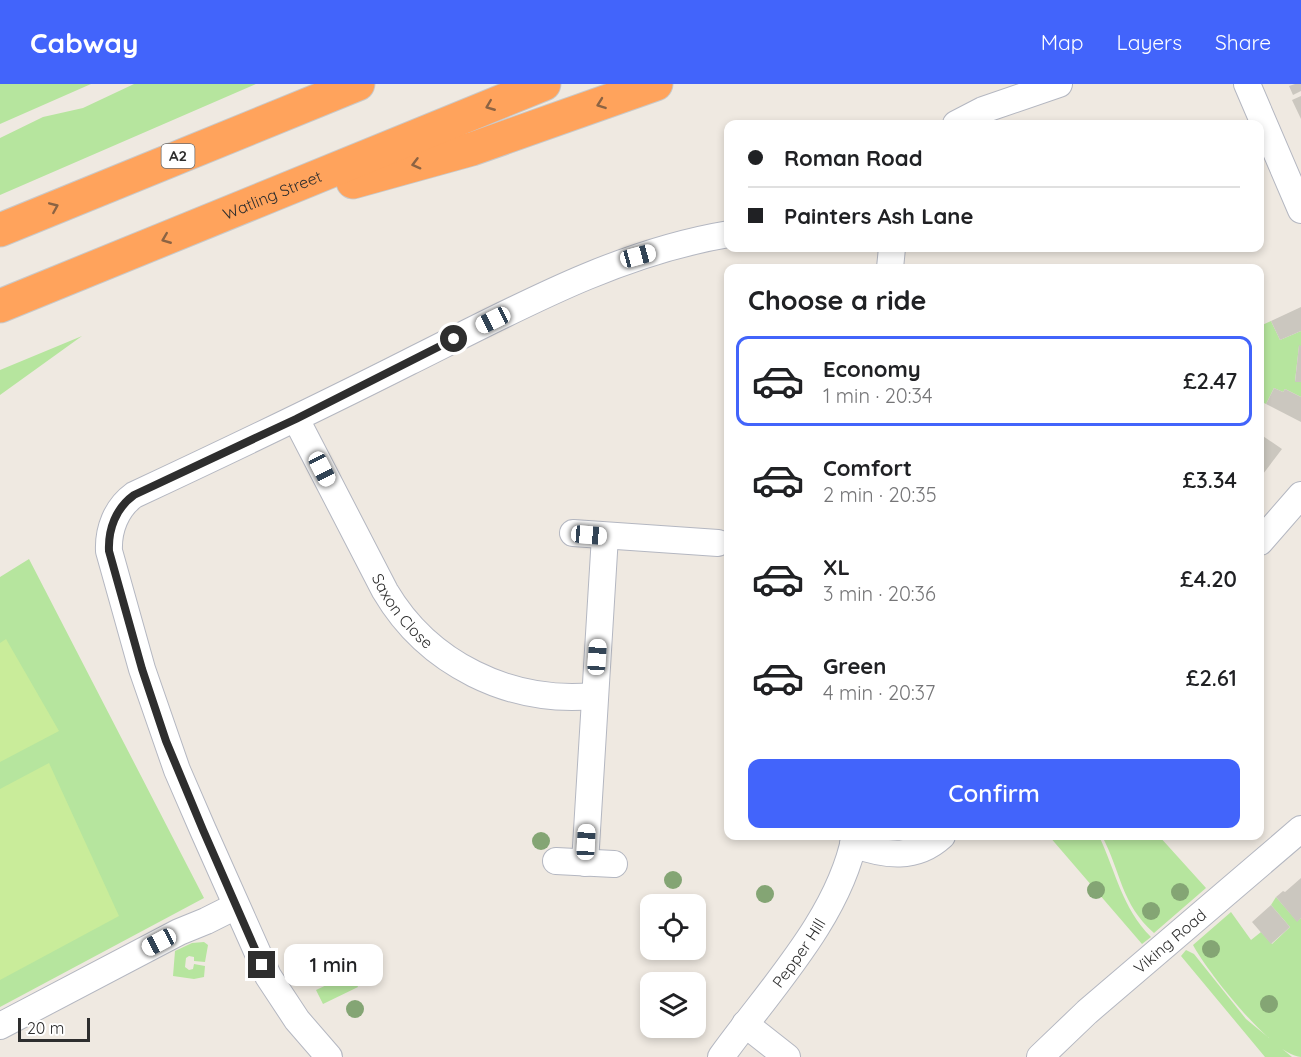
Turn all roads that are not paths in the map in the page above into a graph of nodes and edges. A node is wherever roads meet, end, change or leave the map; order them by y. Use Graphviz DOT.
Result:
graph roads {
  1 [pos="304,84"];
  2 [pos="358,84"];
  3 [pos="544,84"];
  4 [pos="656,84"];
  5 [pos="1059,84"];
  6 [pos="1246,84"];
  7 [pos="964,120"];
  8 [pos="1262,120"];
  9 [pos="1264,125"];
  10 [pos="187,152"];
  11 [pos="1301,210"];
  12 [pos="220,217"];
  13 [pos="0,230"];
  14 [pos="724,235"];
  15 [pos="0,306"];
  16 [pos="296,419"];
  17 [pos="1301,495"];
  18 [pos="573,533"];
  19 [pos="604,536"];
  20 [pos="1264,537"];
  21 [pos="718,543"];
  22 [pos="594,696"];
  23 [pos="1301,829"];
  24 [pos="854,840"];
  25 [pos="938,840"];
  26 [pos="556,861"];
  27 [pos="585,862"];
  28 [pos="614,864"];
  29 [pos="236,906"];
  30 [pos="745,1024"];
  31 [pos="0,1026"];
  32 [pos="329,1057"];
  33 [pos="721,1057"];
  34 [pos="786,1057"];
  35 [pos="1040,1057"];
  1 -- 10 [label="highway"];
  2 -- 10 [label="highway, A2"];
  3 -- 12 [label="highway, Watling Street, one-way"];
  4 -- 12 [label="highway, one-way"];
  5 -- 7 [label="street"];
  6 -- 8 [label="street"];
  9 -- 11 [label="street"];
  13 -- 10 [label="highway, A2, one-way"];
  12 -- 15 [label="highway, Watling Street, one-way"];
  14 -- 16 [label="street"];
  16 -- 22 [label="street, Saxon Close"];
  16 -- 29 [label="street"];
  17 -- 20 [label="street"];
  18 -- 19 [label="street"];
  19 -- 21 [label="street"];
  19 -- 22 [label="street"];
  22 -- 27 [label="street"];
  23 -- 35 [label="street, Viking Road"];
  24 -- 25 [label="street"];
  24 -- 30 [label="street, Pepper Hill"];
  26 -- 27 [label="street"];
  27 -- 28 [label="street"];
  29 -- 31 [label="street"];
  29 -- 32 [label="street"];
  30 -- 33 [label="street, Pepper Hill"];
  30 -- 34 [label="street"];
}
